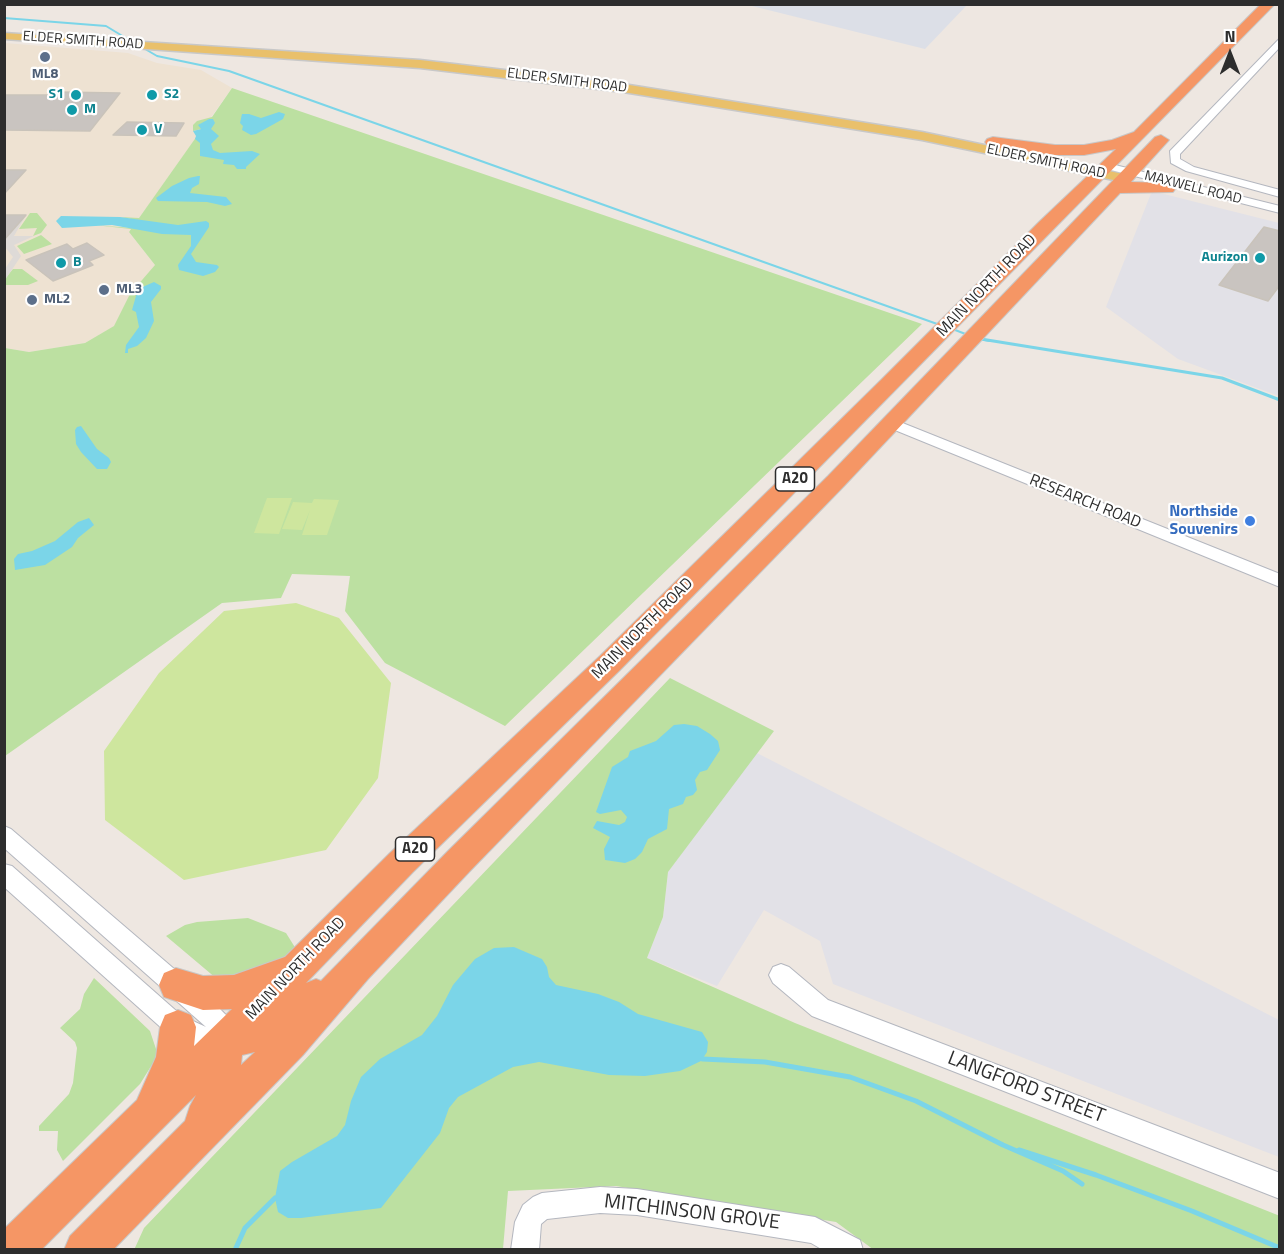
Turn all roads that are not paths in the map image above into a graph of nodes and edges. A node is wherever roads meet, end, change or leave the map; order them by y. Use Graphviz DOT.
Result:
graph roads {
  1 [pos="1269,4"];
  2 [pos="4,34"];
  3 [pos="1280,41"];
  4 [pos="149,43"];
  5 [pos="535,70"];
  6 [pos="512,74"];
  7 [pos="550,79"];
  8 [pos="1171,129"];
  9 [pos="1140,135"];
  10 [pos="993,142"];
  11 [pos="1146,155"];
  12 [pos="1068,166"];
  13 [pos="1103,170"];
  14 [pos="1121,180"];
  15 [pos="1227,180"];
  16 [pos="1161,183"];
  17 [pos="1210,191"];
  18 [pos="1280,194"];
  19 [pos="1073,198"];
  20 [pos="1253,206"];
  21 [pos="1280,210"];
  22 [pos="1280,216"];
  23 [pos="890,385"];
  24 [pos="890,423"];
  25 [pos="844,430"];
  26 [pos="1280,581"];
  27 [pos="4,835"];
  28 [pos="4,873"];
  29 [pos="303,961"];
  30 [pos="356,968"];
  31 [pos="781,975"];
  32 [pos="176,985"];
  33 [pos="178,1026"];
  34 [pos="225,1041"];
  35 [pos="147,1117"];
  36 [pos="188,1143"];
  37 [pos="1280,1186"];
  38 [pos="12,1250"];
  39 [pos="84,1250"];
  40 [pos="525,1250"];
  41 [pos="850,1250"];
  1 -- 9 [label="highway, MAIN NORTH ROAD / A20"];
  2 -- 4 [label="main road, ELDER SMITH ROAD"];
  3 -- 15 [label="street"];
  4 -- 5 [label="main road, ELDER SMITH ROAD"];
  4 -- 6 [label="main road, ELDER SMITH ROAD"];
  5 -- 6 [label="main road"];
  5 -- 7 [label="main road"];
  5 -- 10 [label="main road, ELDER SMITH ROAD"];
  6 -- 7 [label="main road, ELDER SMITH ROAD"];
  7 -- 12 [label="main road, ELDER SMITH ROAD"];
  8 -- 11 [label="highway, MAIN NORTH ROAD / A20"];
  9 -- 10 [label="highway"];
  9 -- 13 [label="highway, MAIN NORTH ROAD / A20"];
  10 -- 13 [label="main road, ELDER SMITH ROAD"];
  11 -- 14 [label="highway, MAIN NORTH ROAD / A20"];
  11 -- 16 [label="highway"];
  12 -- 13 [label="main road, ELDER SMITH ROAD"];
  12 -- 19 [label="highway"];
  13 -- 14 [label="main road, ELDER SMITH ROAD"];
  13 -- 19 [label="highway, MAIN NORTH ROAD / A20"];
  14 -- 16 [label="street, MAXWELL ROAD"];
  14 -- 16 [label="highway"];
  14 -- 24 [label="highway, MAIN NORTH ROAD / A20"];
  15 -- 17 [label="street"];
  15 -- 18 [label="street"];
  16 -- 17 [label="street, MAXWELL ROAD"];
  16 -- 20 [label="street, MAXWELL ROAD"];
  17 -- 20 [label="street, MAXWELL ROAD"];
  19 -- 23 [label="highway, MAIN NORTH ROAD / A20"];
  20 -- 21 [label="street, MAXWELL ROAD"];
  20 -- 22 [label="street, MAXWELL ROAD"];
  23 -- 24 [label="highway"];
  23 -- 25 [label="highway, MAIN NORTH ROAD / A20"];
  24 -- 25 [label="highway"];
  24 -- 26 [label="street, RESEARCH ROAD"];
  24 -- 30 [label="highway, MAIN NORTH ROAD / A20"];
  25 -- 29 [label="highway, MAIN NORTH ROAD / A20"];
  27 -- 32 [label="street"];
  28 -- 33 [label="street"];
  29 -- 32 [label="highway"];
  29 -- 34 [label="highway, MAIN NORTH ROAD / A20"];
  30 -- 34 [label="highway"];
  30 -- 36 [label="highway, MAIN NORTH ROAD / A20"];
  31 -- 37 [label="street, LANGFORD STREET"];
  32 -- 34 [label="street"];
  33 -- 34 [label="street"];
  33 -- 35 [label="highway"];
  34 -- 35 [label="highway, MAIN NORTH ROAD / A20"];
  34 -- 36 [label="highway"];
  35 -- 38 [label="highway, MAIN NORTH ROAD / A20"];
  36 -- 39 [label="highway, MAIN NORTH ROAD / A20"];
  40 -- 41 [label="street, MITCHINSON GROVE"];
}
